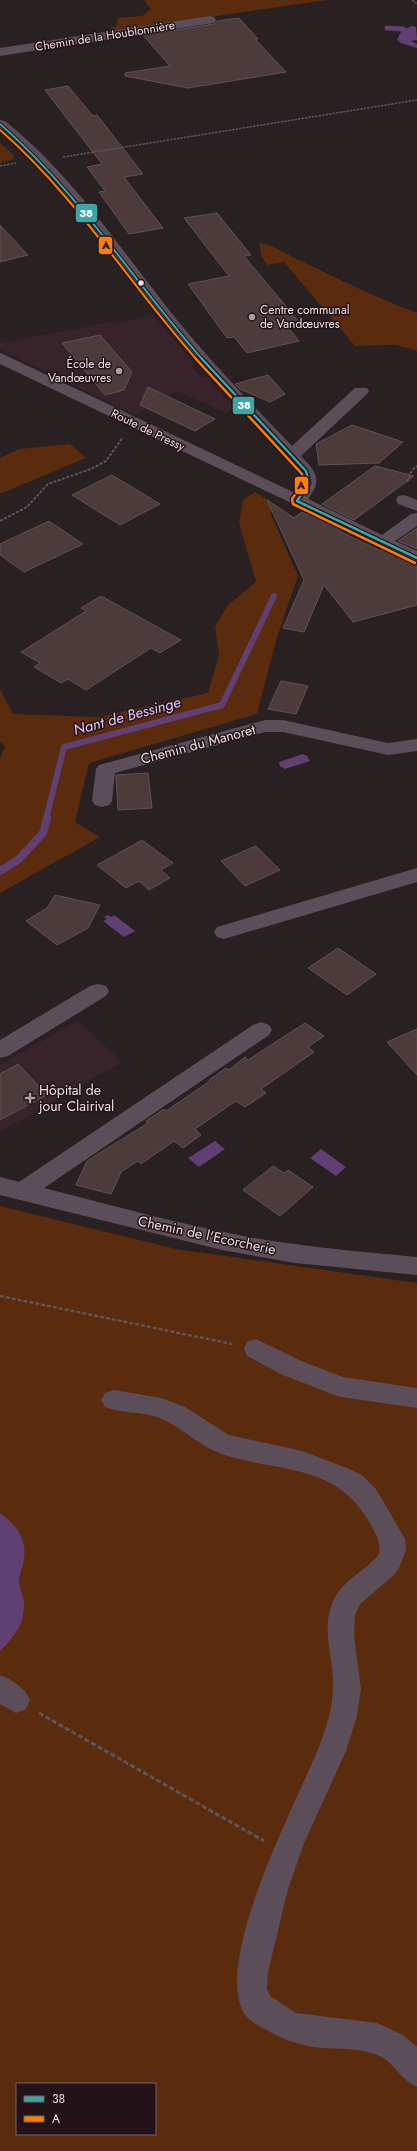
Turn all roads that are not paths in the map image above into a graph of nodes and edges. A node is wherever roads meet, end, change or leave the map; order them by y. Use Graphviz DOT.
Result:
graph roads {
  1 [pos="210,20"];
  2 [pos="0,52"];
  3 [pos="0,124"];
  4 [pos="0,358"];
  5 [pos="361,391"];
  6 [pos="292,455"];
  7 [pos="297,501"];
  8 [pos="417,518"];
  9 [pos="383,542"];
  10 [pos="417,558"];
  11 [pos="417,745"];
  12 [pos="102,801"];
  13 [pos="417,875"];
  14 [pos="224,932"];
  15 [pos="98,991"];
  16 [pos="261,1030"];
  17 [pos="0,1050"];
  18 [pos="0,1186"];
  19 [pos="23,1191"];
  20 [pos="417,1266"];
  21 [pos="256,1349"];
  22 [pos="417,1398"];
  23 [pos="114,1400"];
  24 [pos="417,2071"];
  1 -- 2 [label="street, Chemin de la Houblonnière"];
  3 -- 6 [label="street"];
  4 -- 7 [label="street, Route de Pressy"];
  5 -- 6 [label="street"];
  6 -- 7 [label="street"];
  7 -- 9 [label="street, Route de Pressy"];
  8 -- 9 [label="street"];
  9 -- 10 [label="street, Route de Pressy"];
  11 -- 12 [label="street, Chemin du Manoret"];
  13 -- 14 [label="street"];
  15 -- 17 [label="street"];
  16 -- 19 [label="street"];
  18 -- 19 [label="street, Chemin de l'Ecorcherie"];
  19 -- 20 [label="street, Chemin de l'Ecorcherie"];
  21 -- 22 [label="street"];
  23 -- 24 [label="street"];
}
